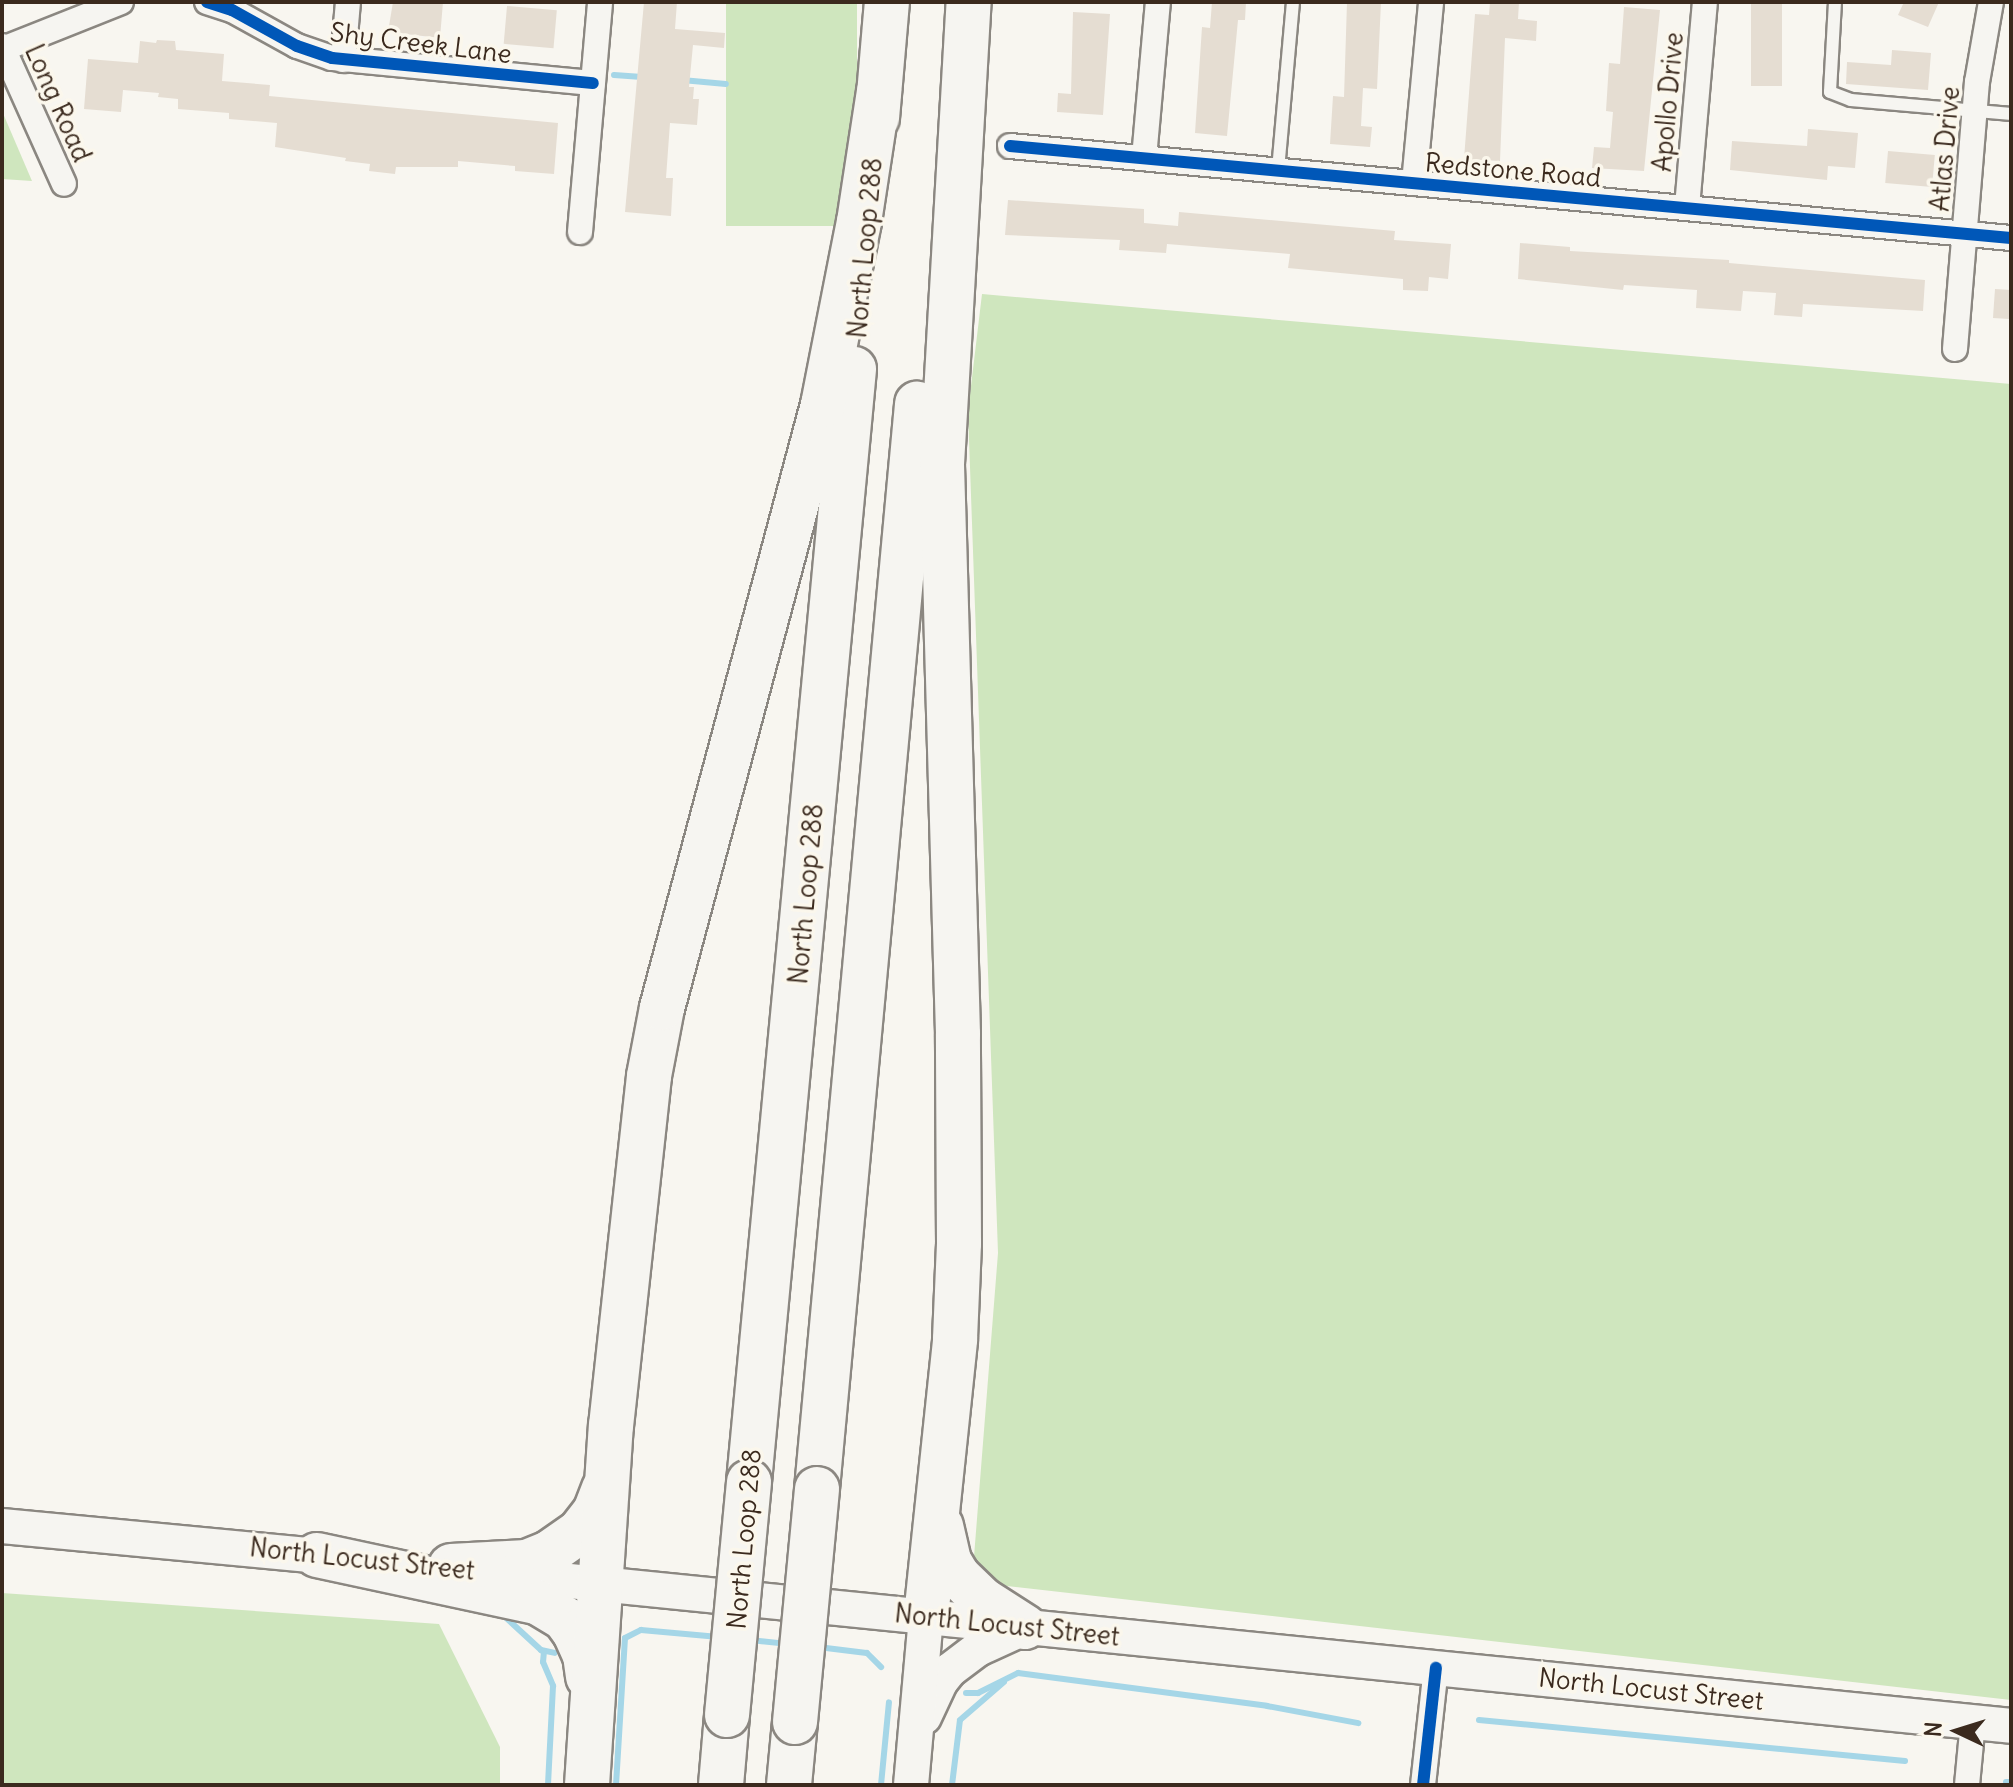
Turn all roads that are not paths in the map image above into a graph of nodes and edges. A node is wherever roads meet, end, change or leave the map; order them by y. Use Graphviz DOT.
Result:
graph roads {
  1 [pos="121,2"];
  2 [pos="207,2"];
  3 [pos="348,2"];
  4 [pos="600,2"];
  5 [pos="887,2"];
  6 [pos="954,2"];
  7 [pos="969,2"];
  8 [pos="1158,2"];
  9 [pos="1293,2"];
  10 [pos="1431,2"];
  11 [pos="1705,2"];
  12 [pos="1835,2"];
  13 [pos="1991,2"];
  14 [pos="3,47"];
  15 [pos="343,60"];
  16 [pos="593,83"];
  17 [pos="879,91"];
  18 [pos="1975,110"];
  19 [pos="2011,114"];
  20 [pos="1010,146"];
  21 [pos="1144,158"];
  22 [pos="1278,170"];
  23 [pos="1414,183"];
  24 [pos="64,184"];
  25 [pos="1687,207"];
  26 [pos="580,232"];
  27 [pos="1966,233"];
  28 [pos="2011,238"];
  29 [pos="1955,349"];
  30 [pos="608,1479"];
  31 [pos="937,1509"];
  32 [pos="2,1526"];
  33 [pos="317,1555"];
  34 [pos="429,1566"];
  35 [pos="600,1584"];
  36 [pos="926,1617"];
  37 [pos="1025,1627"];
  38 [pos="1436,1668"];
  39 [pos="1973,1722"];
  40 [pos="2011,1726"];
  41 [pos="591,1734"];
  42 [pos="915,1739"];
  43 [pos="587,1785"];
  44 [pos="721,1785"];
  45 [pos="789,1785"];
  46 [pos="911,1785"];
  47 [pos="1423,1785"];
  48 [pos="1967,1785"];
  1 -- 14 [label="street"];
  2 -- 15 [label="street, Shy Creek Lane"];
  3 -- 15 [label="street"];
  4 -- 16 [label="street"];
  5 -- 17 [label="highway, North Loop 288"];
  6 -- 45 [label="highway, bridge"];
  7 -- 31 [label="highway"];
  8 -- 21 [label="street"];
  9 -- 22 [label="lane"];
  10 -- 23 [label="street"];
  11 -- 25 [label="street, Apollo Drive"];
  12 -- 18 [label="lane"];
  13 -- 18 [label="street, Atlas Drive"];
  14 -- 24 [label="street, Long Road"];
  15 -- 16 [label="street, Shy Creek Lane"];
  16 -- 26 [label="street"];
  17 -- 30 [label="highway"];
  17 -- 44 [label="highway, North Loop 288, bridge"];
  18 -- 19 [label="lane"];
  18 -- 27 [label="street, Atlas Drive"];
  20 -- 21 [label="street, Redstone Road"];
  21 -- 22 [label="street, Redstone Road"];
  22 -- 23 [label="street, Redstone Road"];
  23 -- 25 [label="street, Redstone Road"];
  25 -- 27 [label="street, Redstone Road"];
  27 -- 28 [label="street, Redstone Road"];
  27 -- 29 [label="street, Atlas Drive"];
  30 -- 34 [label="highway"];
  30 -- 35 [label="highway"];
  31 -- 36 [label="highway"];
  31 -- 37 [label="highway"];
  32 -- 33 [label="main road, North Locust Street"];
  33 -- 34 [label="main road, North Locust Street"];
  33 -- 41 [label="highway"];
  34 -- 35 [label="main road, North Locust Street"];
  35 -- 36 [label="main road, North Locust Street"];
  35 -- 41 [label="highway"];
  36 -- 37 [label="main road, North Locust Street"];
  36 -- 42 [label="main road"];
  37 -- 38 [label="main road, North Locust Street"];
  37 -- 42 [label="main road"];
  38 -- 39 [label="main road, North Locust Street"];
  38 -- 47 [label="street"];
  39 -- 40 [label="main road, North Locust Street"];
  39 -- 48 [label="street"];
  41 -- 43 [label="highway"];
  42 -- 46 [label="main road"];
}
